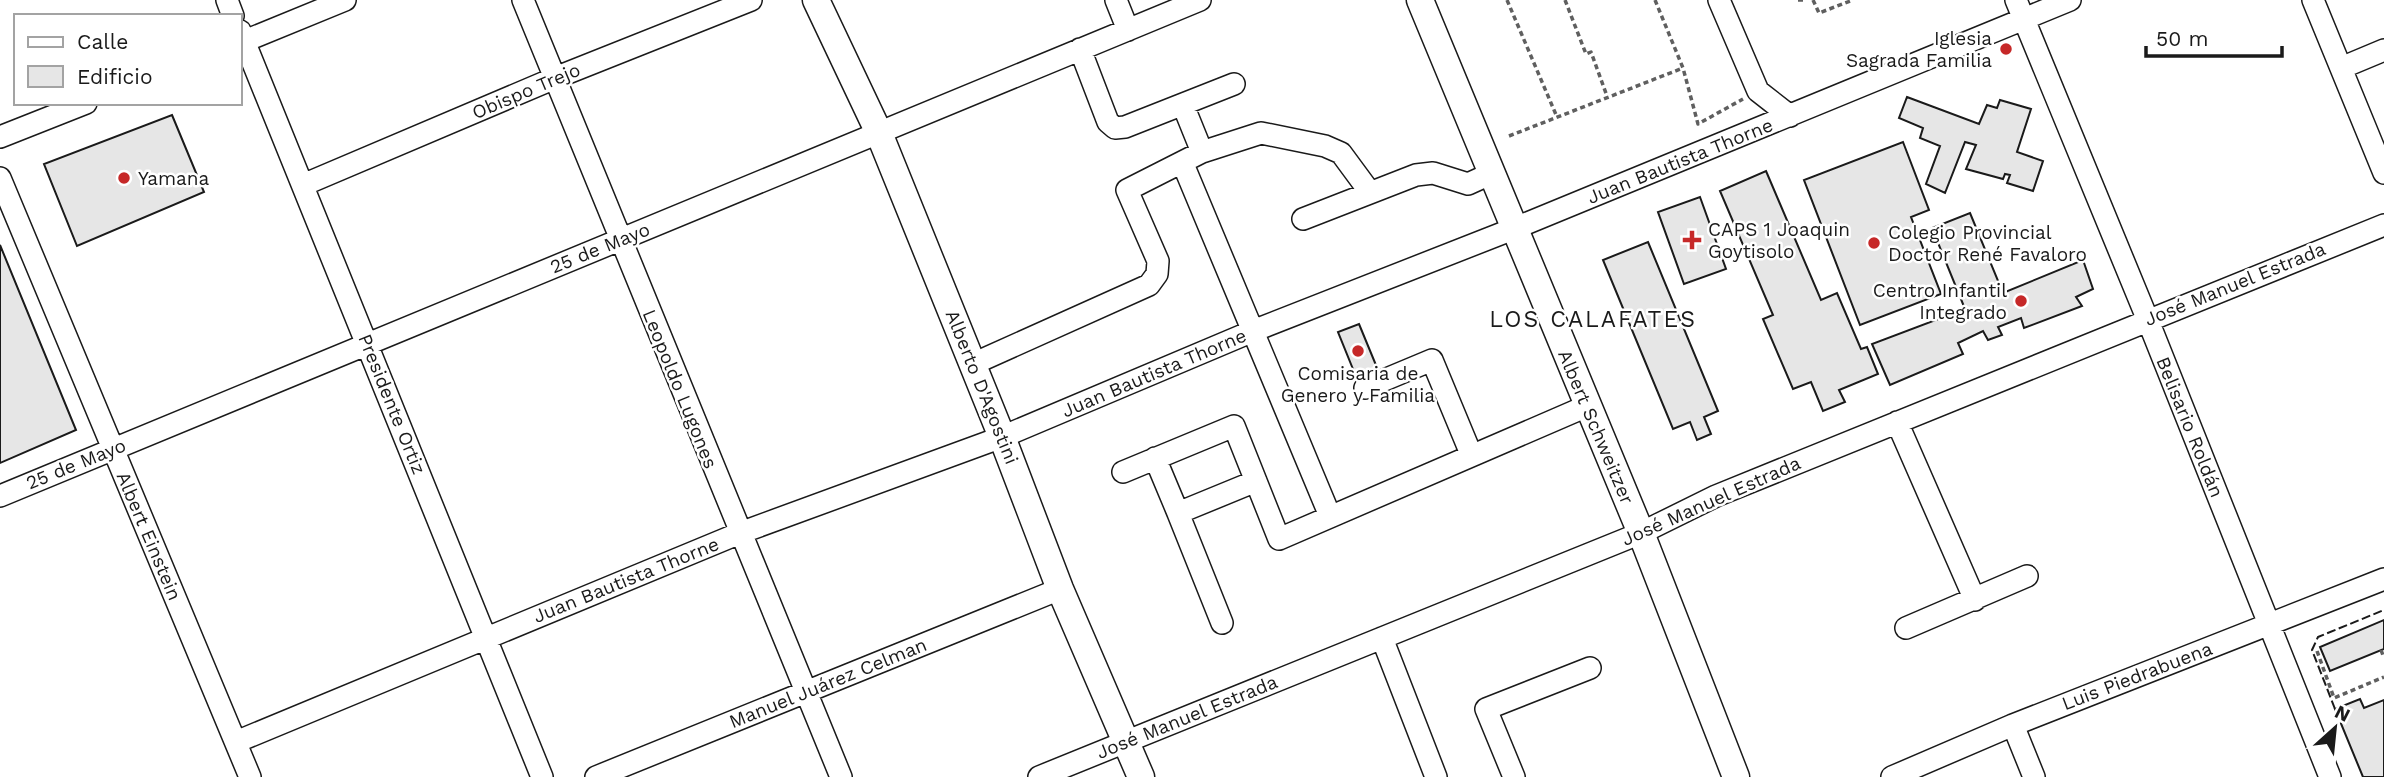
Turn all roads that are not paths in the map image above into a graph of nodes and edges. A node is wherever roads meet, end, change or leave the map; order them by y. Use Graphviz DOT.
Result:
graph roads {
  1 [pos="345,0"];
  2 [pos="523,0"];
  3 [pos="751,0"];
  4 [pos="816,0"];
  5 [pos="1116,0"];
  6 [pos="1200,0"];
  7 [pos="1420,0"];
  8 [pos="1719,0"];
  9 [pos="2016,0"];
  10 [pos="2070,0"];
  11 [pos="2313,0"];
  12 [pos="2024,21"];
  13 [pos="1128,30"];
  14 [pos="242,38"];
  15 [pos="242,40"];
  16 [pos="1080,49"];
  17 [pos="2384,50"];
  18 [pos="2341,68"];
  19 [pos="555,78"];
  20 [pos="1234,83"];
  21 [pos="81,105"];
  22 [pos="1183,105"];
  23 [pos="1790,116"];
  24 [pos="879,133"];
  25 [pos="0,137"];
  26 [pos="1193,158"];
  27 [pos="2384,173"];
  28 [pos="1490,174"];
  29 [pos="0,178"];
  30 [pos="303,185"];
  31 [pos="1368,191"];
  32 [pos="1303,219"];
  33 [pos="2384,225"];
  34 [pos="1513,229"];
  35 [pos="619,240"];
  36 [pos="2147,318"];
  37 [pos="1253,331"];
  38 [pos="368,343"];
  39 [pos="973,364"];
  40 [pos="1365,388"];
  41 [pos="1587,405"];
  42 [pos="1898,422"];
  43 [pos="1002,437"];
  44 [pos="113,449"];
  45 [pos="1471,454"];
  46 [pos="1155,458"];
  47 [pos="1123,472"];
  48 [pos="1256,481"];
  49 [pos="0,496"];
  50 [pos="1178,513"];
  51 [pos="1330,516"];
  52 [pos="740,533"];
  53 [pos="1640,533"];
  54 [pos="2026,576"];
  55 [pos="2384,579"];
  56 [pos="1060,589"];
  57 [pos="1975,600"];
  58 [pos="1222,623"];
  59 [pos="2269,624"];
  60 [pos="1906,628"];
  61 [pos="485,638"];
  62 [pos="1382,638"];
  63 [pos="1590,668"];
  64 [pos="806,693"];
  65 [pos="2013,725"];
  66 [pos="236,742"];
  67 [pos="1127,742"];
  68 [pos="250,777"];
  69 [pos="542,777"];
  70 [pos="596,777"];
  71 [pos="841,777"];
  72 [pos="1039,777"];
  73 [pos="1141,777"];
  74 [pos="1436,777"];
  75 [pos="1514,777"];
  76 [pos="1736,777"];
  77 [pos="1892,777"];
  78 [pos="2034,777"];
  79 [pos="2330,777"];
  1 -- 14 [label="street"];
  2 -- 19 [label="street, Leopoldo Lugones"];
  3 -- 19 [label="street, Obispo Trejo"];
  4 -- 24 [label="main road, Alberto D'Agostini"];
  5 -- 13 [label="street"];
  6 -- 13 [label="street, 25 de Mayo"];
  7 -- 28 [label="main road, Albert Schweitzer"];
  8 -- 23 [label="street"];
  9 -- 12 [label="street, Belisario Roldán"];
  10 -- 12 [label="street, Juan Bautista Thorne"];
  11 -- 18 [label="street"];
  12 -- 23 [label="street, Juan Bautista Thorne"];
  12 -- 36 [label="street, Belisario Roldán"];
  13 -- 16 [label="street, 25 de Mayo"];
  15 -- 30 [label="street, Presidente Ortiz"];
  16 -- 22 [label="street"];
  16 -- 24 [label="street, 25 de Mayo"];
  17 -- 18 [label="street"];
  18 -- 27 [label="street"];
  19 -- 30 [label="street, Obispo Trejo"];
  19 -- 35 [label="street, Leopoldo Lugones"];
  20 -- 22 [label="street"];
  21 -- 25 [label="street"];
  22 -- 26 [label="street"];
  23 -- 34 [label="street, Juan Bautista Thorne"];
  24 -- 35 [label="street, 25 de Mayo"];
  24 -- 39 [label="main road, Alberto D'Agostini"];
  26 -- 31 [label="street"];
  26 -- 37 [label="street"];
  26 -- 39 [label="street"];
  28 -- 31 [label="street"];
  28 -- 34 [label="main road, Albert Schweitzer"];
  29 -- 44 [label="street, Albert Einstein"];
  30 -- 38 [label="street, Presidente Ortiz"];
  31 -- 32 [label="street"];
  33 -- 36 [label="street, José Manuel Estrada"];
  34 -- 37 [label="street, Juan Bautista Thorne"];
  34 -- 41 [label="main road, Albert Schweitzer"];
  35 -- 38 [label="street, 25 de Mayo"];
  35 -- 52 [label="street, Leopoldo Lugones"];
  36 -- 42 [label="street, José Manuel Estrada"];
  36 -- 59 [label="street, Belisario Roldán"];
  37 -- 43 [label="street, Juan Bautista Thorne"];
  37 -- 51 [label="street"];
  38 -- 44 [label="street, 25 de Mayo"];
  38 -- 61 [label="street, Presidente Ortiz"];
  39 -- 43 [label="main road, Alberto D'Agostini"];
  40 -- 45 [label="street"];
  41 -- 45 [label="street"];
  41 -- 53 [label="main road, Albert Schweitzer"];
  42 -- 53 [label="street, José Manuel Estrada"];
  42 -- 57 [label="street"];
  43 -- 52 [label="street, Juan Bautista Thorne"];
  43 -- 56 [label="main road, Alberto D'Agostini"];
  44 -- 49 [label="street, 25 de Mayo"];
  44 -- 66 [label="street, Albert Einstein"];
  45 -- 51 [label="street"];
  46 -- 47 [label="street"];
  46 -- 48 [label="street"];
  46 -- 50 [label="street"];
  48 -- 50 [label="street"];
  48 -- 51 [label="street"];
  50 -- 58 [label="street"];
  52 -- 61 [label="street, Juan Bautista Thorne"];
  52 -- 64 [label="street, Leopoldo Lugones"];
  53 -- 62 [label="street, José Manuel Estrada"];
  53 -- 76 [label="main road, Albert Schweitzer"];
  54 -- 57 [label="street"];
  55 -- 59 [label="street, Luis Piedrabuena"];
  56 -- 64 [label="street, Manuel Juárez Celman"];
  56 -- 67 [label="main road, Alberto D'Agostini"];
  57 -- 60 [label="street"];
  59 -- 65 [label="street, Luis Piedrabuena"];
  59 -- 79 [label="street, Belisario Roldán"];
  61 -- 66 [label="street, Juan Bautista Thorne"];
  61 -- 69 [label="street, Presidente Ortiz"];
  62 -- 67 [label="street, José Manuel Estrada"];
  62 -- 74 [label="street"];
  63 -- 75 [label="street"];
  64 -- 70 [label="street, Manuel Juárez Celman"];
  64 -- 71 [label="street, Leopoldo Lugones"];
  65 -- 77 [label="street, Luis Piedrabuena"];
  65 -- 78 [label="street"];
  66 -- 68 [label="street, Albert Einstein"];
  67 -- 72 [label="street, José Manuel Estrada"];
  67 -- 73 [label="main road, Alberto D'Agostini"];
}
